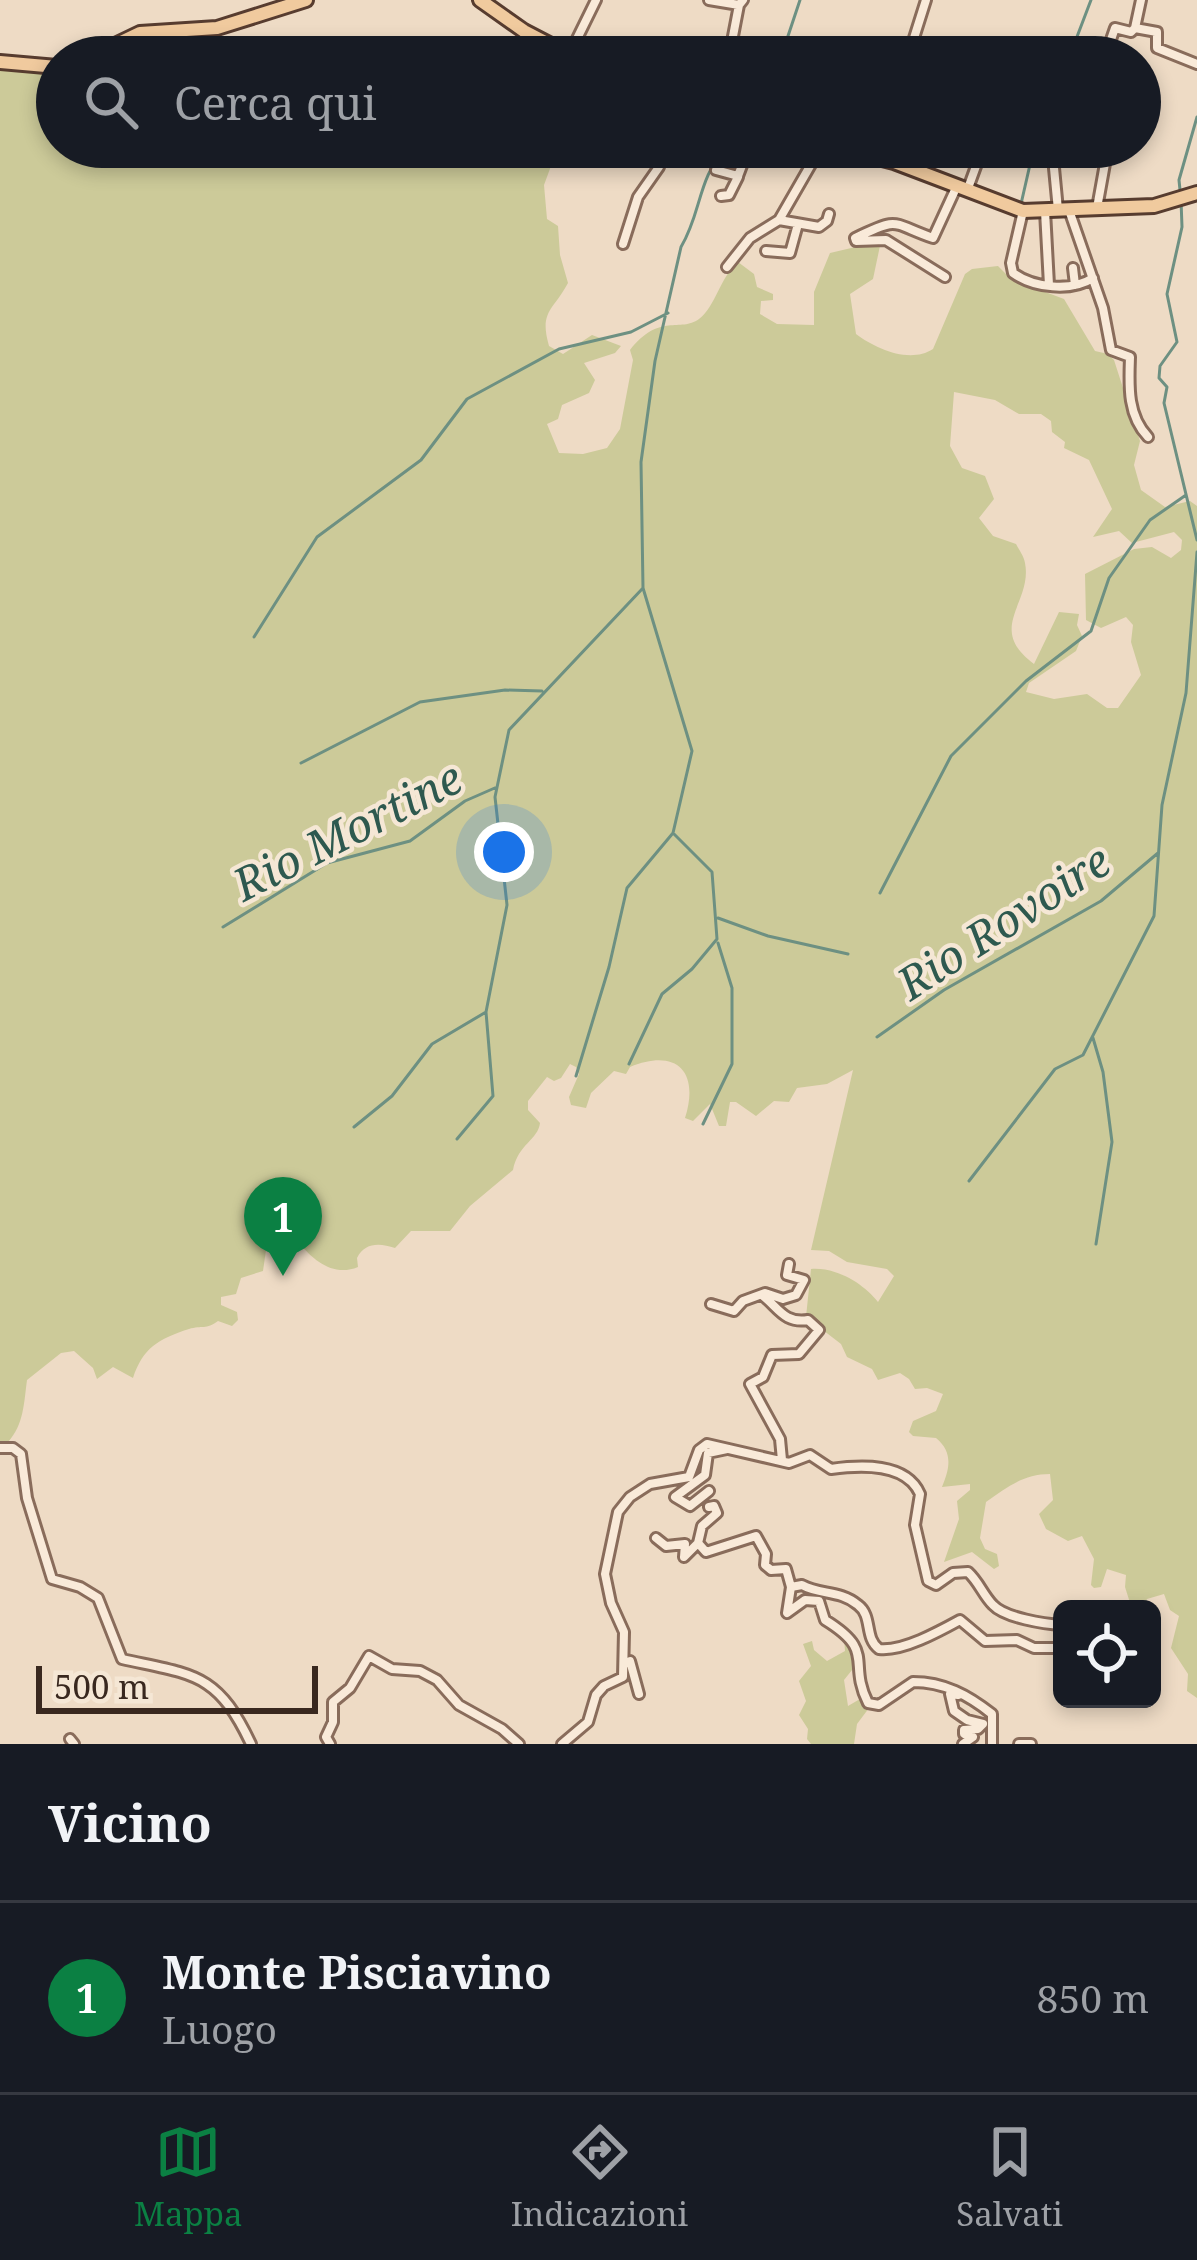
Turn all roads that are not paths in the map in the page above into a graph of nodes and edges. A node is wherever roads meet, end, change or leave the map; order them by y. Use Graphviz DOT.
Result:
graph roads {
  1 [pos="306,0"];
  2 [pos="480,0"];
  3 [pos="596,0"];
  4 [pos="709,0"];
  5 [pos="926,0"];
  6 [pos="1142,0"];
  7 [pos="741,2"];
  8 [pos="1136,28"];
  9 [pos="130,36"];
  10 [pos="534,36"];
  11 [pos="581,36"];
  12 [pos="734,36"];
  13 [pos="915,36"];
  14 [pos="1112,36"];
  15 [pos="1157,36"];
  16 [pos="1161,50"];
  17 [pos="0,62"];
  18 [pos="1197,64"];
  19 [pos="36,65"];
  20 [pos="658,168"];
  21 [pos="741,168"];
  22 [pos="809,168"];
  23 [pos="911,168"];
  24 [pos="972,168"];
  25 [pos="1054,168"];
  26 [pos="1104,168"];
  27 [pos="716,170"];
  28 [pos="738,176"];
  29 [pos="961,190"];
  30 [pos="721,196"];
  31 [pos="1187,196"];
  32 [pos="1097,208"];
  33 [pos="1057,210"];
  34 [pos="1024,211"];
  35 [pos="829,214"];
  36 [pos="779,220"];
  37 [pos="798,224"];
  38 [pos="622,244"];
  39 [pos="766,251"];
  40 [pos="727,266"];
  41 [pos="1073,268"];
  42 [pos="945,277"];
  43 [pos="1093,278"];
  44 [pos="1049,285"];
  45 [pos="1075,285"];
  46 [pos="1148,437"];
  47 [pos="789,1264"];
  48 [pos="762,1295"];
  49 [pos="712,1304"];
  50 [pos="0,1448"];
  51 [pos="728,1448"];
  52 [pos="782,1460"];
  53 [pos="709,1491"];
  54 [pos="709,1507"];
  55 [pos="656,1538"];
  56 [pos="698,1543"];
  57 [pos="791,1587"];
  58 [pos="1053,1623"];
  59 [pos="626,1646"];
  60 [pos="1053,1648"];
  61 [pos="639,1694"];
  62 [pos="977,1701"];
  63 [pos="251,1744"];
  64 [pos="330,1744"];
  65 [pos="518,1744"];
  66 [pos="562,1744"];
  67 [pos="963,1744"];
  68 [pos="992,1744"];
  69 [pos="1019,1744"];
  70 [pos="1030,1744"];
  1 -- 9 [label="main road"];
  2 -- 10 [label="main road"];
  3 -- 11 [label="street"];
  4 -- 7 [label="street"];
  5 -- 13 [label="street"];
  6 -- 8 [label="street"];
  7 -- 12 [label="street"];
  8 -- 14 [label="street"];
  8 -- 15 [label="street"];
  16 -- 18 [label="street"];
  17 -- 19 [label="main road"];
  20 -- 38 [label="street"];
  21 -- 28 [label="street"];
  22 -- 36 [label="street"];
  23 -- 29 [label="main road"];
  24 -- 29 [label="street"];
  25 -- 33 [label="street"];
  26 -- 32 [label="street"];
  27 -- 28 [label="street"];
  28 -- 30 [label="street"];
  29 -- 34 [label="main road"];
  29 -- 42 [label="street"];
  31 -- 32 [label="main road"];
  32 -- 33 [label="main road"];
  33 -- 34 [label="main road"];
  33 -- 43 [label="street"];
  33 -- 44 [label="street"];
  34 -- 44 [label="street"];
  35 -- 37 [label="street"];
  36 -- 37 [label="street"];
  36 -- 40 [label="street"];
  37 -- 39 [label="street"];
  41 -- 45 [label="street"];
  43 -- 45 [label="street"];
  43 -- 46 [label="street"];
  44 -- 45 [label="street"];
  47 -- 48 [label="street"];
  48 -- 49 [label="street"];
  48 -- 52 [label="street"];
  50 -- 63 [label="street"];
  51 -- 52 [label="street"];
  51 -- 53 [label="street"];
  51 -- 59 [label="street"];
  52 -- 58 [label="street"];
  54 -- 56 [label="street"];
  55 -- 56 [label="street"];
  56 -- 57 [label="street"];
  57 -- 60 [label="street"];
  57 -- 62 [label="street"];
  59 -- 61 [label="street"];
  59 -- 66 [label="street"];
  62 -- 67 [label="street"];
  62 -- 68 [label="street"];
  64 -- 65 [label="street"];
  69 -- 70 [label="street"];
}
